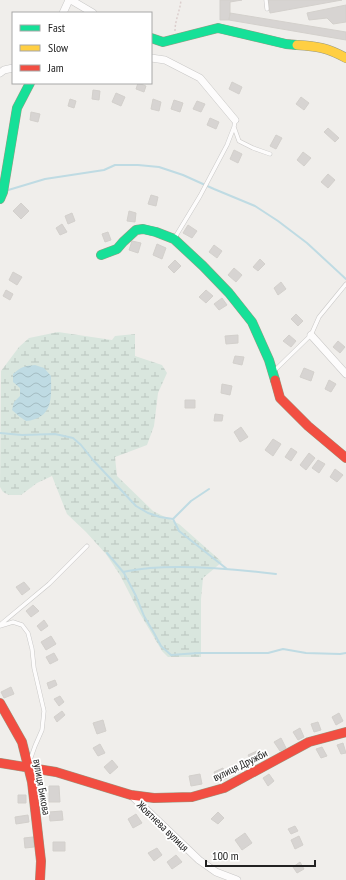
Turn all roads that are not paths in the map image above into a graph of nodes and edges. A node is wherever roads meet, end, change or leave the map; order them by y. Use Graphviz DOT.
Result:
graph roads {
  1 [pos="70,0"];
  2 [pos="266,0"];
  3 [pos="267,9"];
  4 [pos="64,12"];
  5 [pos="91,12"];
  6 [pos="152,38"];
  7 [pos="152,58"];
  8 [pos="346,58"];
  9 [pos="12,68"];
  10 [pos="0,73"];
  11 [pos="29,84"];
  12 [pos="235,124"];
  13 [pos="270,154"];
  14 [pos="0,199"];
  15 [pos="174,239"];
  16 [pos="101,255"];
  17 [pos="346,284"];
  18 [pos="311,335"];
  19 [pos="272,373"];
  20 [pos="346,374"];
  21 [pos="346,458"];
  22 [pos="86,546"];
  23 [pos="0,625"];
  24 [pos="0,703"];
  25 [pos="346,732"];
  26 [pos="0,763"];
  27 [pos="28,768"];
  28 [pos="131,795"];
  29 [pos="40,880"];
  30 [pos="237,880"];
  1 -- 4 [label="street"];
  1 -- 5 [label="street"];
  2 -- 3 [label="lane"];
  6 -- 8 [label="street"];
  7 -- 12 [label="street"];
  9 -- 10 [label="street"];
  11 -- 14 [label="street"];
  12 -- 13 [label="lane"];
  12 -- 15 [label="lane"];
  15 -- 16 [label="street"];
  15 -- 19 [label="street"];
  17 -- 18 [label="lane"];
  18 -- 19 [label="lane"];
  18 -- 20 [label="street"];
  19 -- 21 [label="street"];
  22 -- 23 [label="lane"];
  23 -- 27 [label="lane"];
  24 -- 27 [label="street, вулиця Бикова"];
  25 -- 28 [label="street, вулиця Дружби"];
  26 -- 27 [label="street, вулиця Дружби"];
  27 -- 28 [label="street, вулиця Дружби"];
  27 -- 29 [label="street, вулиця Бикова"];
  28 -- 30 [label="street, Жовтнева вулиця"];
}
